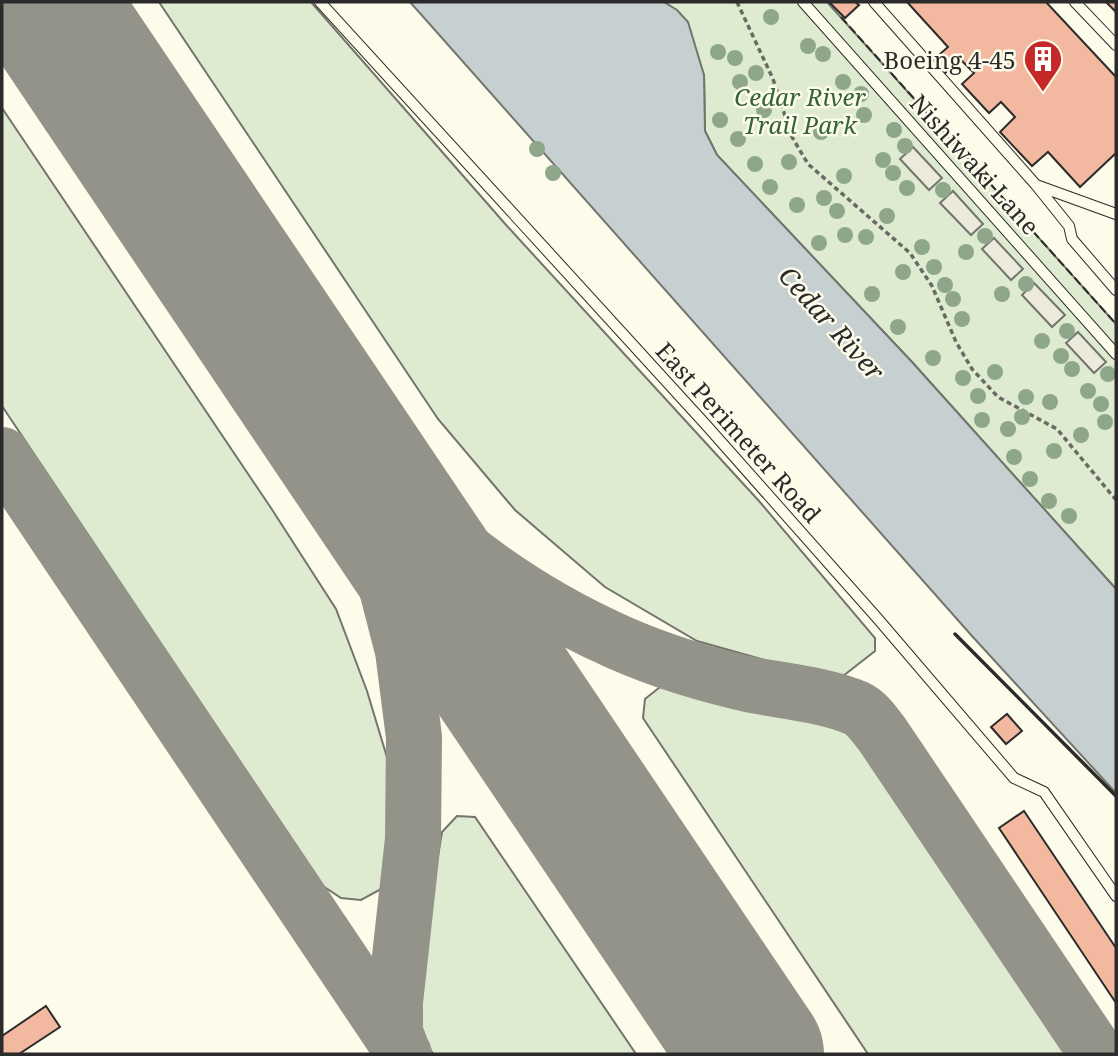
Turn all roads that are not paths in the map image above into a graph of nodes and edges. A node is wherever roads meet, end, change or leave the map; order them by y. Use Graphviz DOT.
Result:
graph roads {
  1 [pos="320,2"];
  2 [pos="803,2"];
  3 [pos="874,2"];
  4 [pos="1075,2"];
  5 [pos="1116,45"];
  6 [pos="1035,185"];
  7 [pos="1116,214"];
  8 [pos="1116,290"];
  9 [pos="1116,354"];
  10 [pos="1116,896"];
  1 -- 10 [label="lane, East Perimeter Road"];
  2 -- 9 [label="lane, Nishiwaki Lane"];
  3 -- 6 [label="lane"];
  4 -- 5 [label="lane"];
  6 -- 7 [label="lane"];
  6 -- 8 [label="lane"];
}
